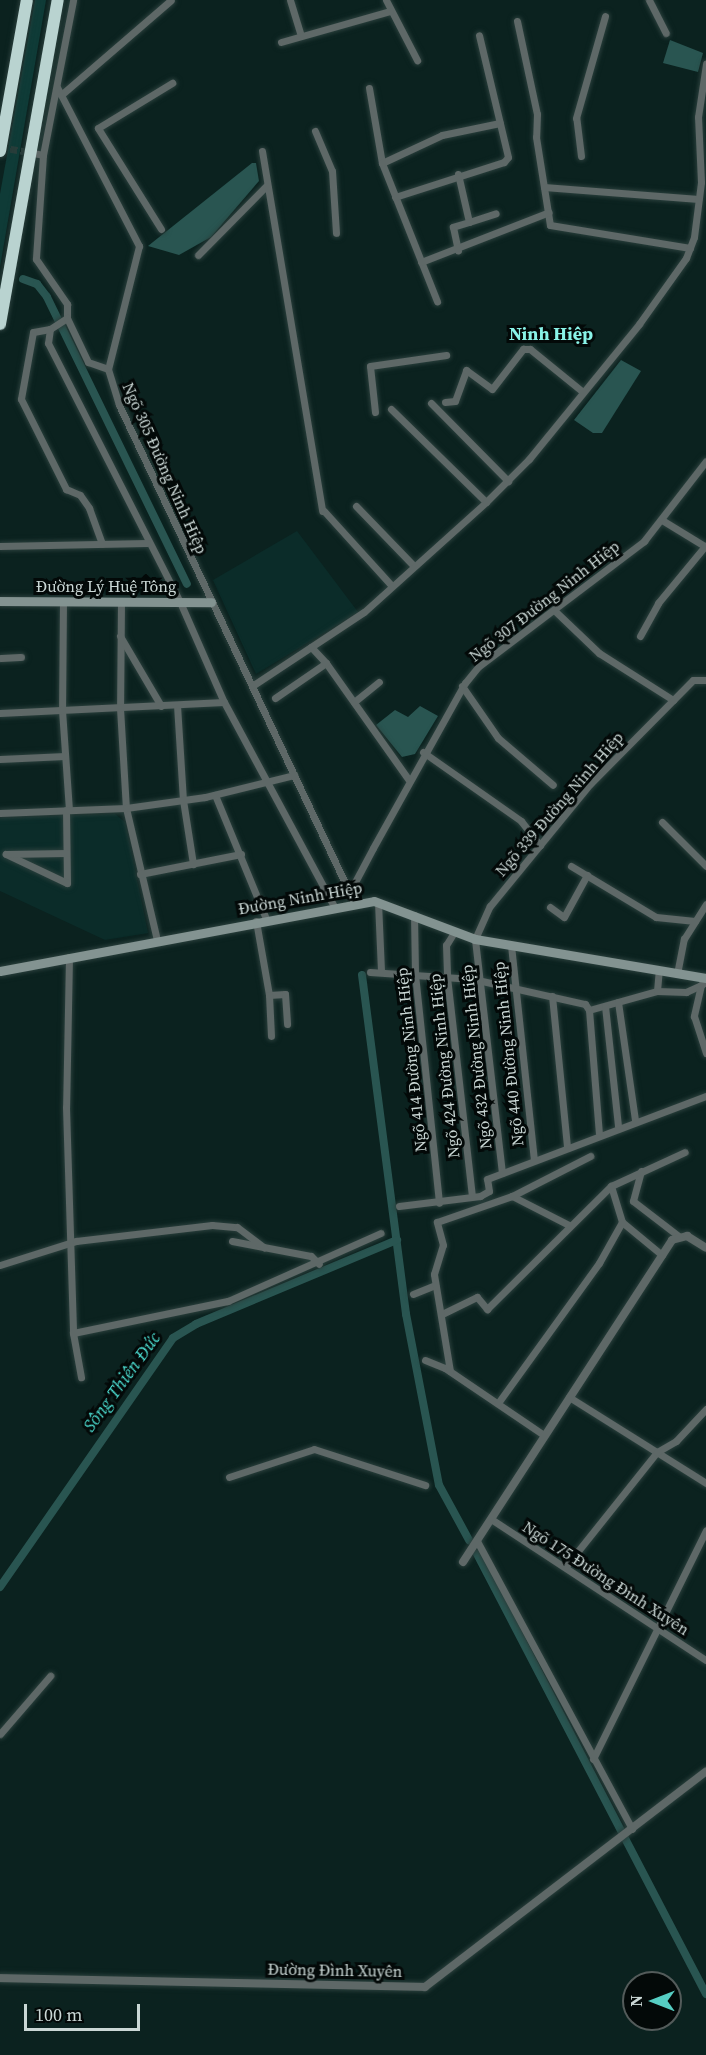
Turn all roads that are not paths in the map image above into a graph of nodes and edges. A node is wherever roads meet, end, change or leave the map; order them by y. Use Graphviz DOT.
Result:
graph roads {
  1 [pos="27,0"];
  2 [pos="58,0"];
  3 [pos="73,0"];
  4 [pos="171,0"];
  5 [pos="290,0"];
  6 [pos="386,0"];
  7 [pos="649,0"];
  8 [pos="390,11"];
  9 [pos="605,16"];
  10 [pos="517,21"];
  11 [pos="666,33"];
  12 [pos="301,35"];
  13 [pos="479,35"];
  14 [pos="281,42"];
  15 [pos="417,60"];
  16 [pos="706,64"];
  17 [pos="172,84"];
  18 [pos="57,87"];
  19 [pos="369,88"];
  20 [pos="61,95"];
  21 [pos="500,123"];
  22 [pos="315,131"];
  23 [pos="0,151"];
  24 [pos="262,151"];
  25 [pos="33,153"];
  26 [pos="43,155"];
  27 [pos="581,156"];
  28 [pos="382,163"];
  29 [pos="458,174"];
  30 [pos="266,186"];
  31 [pos="544,187"];
  32 [pos="395,197"];
  33 [pos="699,199"];
  34 [pos="549,212"];
  35 [pos="496,213"];
  36 [pos="469,222"];
  37 [pos="162,229"];
  38 [pos="336,232"];
  39 [pos="690,248"];
  40 [pos="458,250"];
  41 [pos="198,255"];
  42 [pos="421,262"];
  43 [pos="437,301"];
  44 [pos="66,319"];
  45 [pos="0,324"];
  46 [pos="52,326"];
  47 [pos="446,355"];
  48 [pos="108,369"];
  49 [pos="583,392"];
  50 [pos="445,402"];
  51 [pos="431,403"];
  52 [pos="391,409"];
  53 [pos="375,412"];
  54 [pos="706,461"];
  55 [pos="508,481"];
  56 [pos="486,502"];
  57 [pos="356,506"];
  58 [pos="662,520"];
  59 [pos="147,543"];
  60 [pos="102,544"];
  61 [pos="0,546"];
  62 [pos="706,546"];
  63 [pos="414,566"];
  64 [pos="392,586"];
  65 [pos="0,601"];
  66 [pos="63,601"];
  67 [pos="121,602"];
  68 [pos="180,602"];
  69 [pos="211,602"];
  70 [pos="555,611"];
  71 [pos="119,634"];
  72 [pos="640,636"];
  73 [pos="312,647"];
  74 [pos="21,657"];
  75 [pos="0,658"];
  76 [pos="326,663"];
  77 [pos="706,680"];
  78 [pos="379,682"];
  79 [pos="252,686"];
  80 [pos="462,686"];
  81 [pos="275,698"];
  82 [pos="673,700"];
  83 [pos="224,702"];
  84 [pos="354,702"];
  85 [pos="177,705"];
  86 [pos="161,706"];
  87 [pos="120,708"];
  88 [pos="62,710"];
  89 [pos="0,713"];
  90 [pos="423,753"];
  91 [pos="65,756"];
  92 [pos="0,759"];
  93 [pos="294,775"];
  94 [pos="408,779"];
  95 [pos="270,781"];
  96 [pos="553,785"];
  97 [pos="215,795"];
  98 [pos="183,800"];
  99 [pos="126,808"];
  100 [pos="67,810"];
  101 [pos="0,813"];
  102 [pos="662,822"];
  103 [pos="540,845"];
  104 [pos="66,853"];
  105 [pos="3,854"];
  106 [pos="241,854"];
  107 [pos="193,864"];
  108 [pos="571,866"];
  109 [pos="706,866"];
  110 [pos="140,874"];
  111 [pos="587,875"];
  112 [pos="354,902"];
  113 [pos="378,902"];
  114 [pos="706,904"];
  115 [pos="334,906"];
  116 [pos="549,907"];
  117 [pos="414,915"];
  118 [pos="266,919"];
  119 [pos="256,921"];
  120 [pos="695,921"];
  121 [pos="453,934"];
  122 [pos="474,939"];
  123 [pos="157,940"];
  124 [pos="511,945"];
  125 [pos="69,957"];
  126 [pos="659,970"];
  127 [pos="0,971"];
  128 [pos="370,972"];
  129 [pos="381,972"];
  130 [pos="415,974"];
  131 [pos="676,974"];
  132 [pos="447,977"];
  133 [pos="483,981"];
  134 [pos="704,982"];
  135 [pos="517,989"];
  136 [pos="657,991"];
  137 [pos="268,995"];
  138 [pos="552,996"];
  139 [pos="618,1002"];
  140 [pos="605,1006"];
  141 [pos="589,1010"];
  142 [pos="287,1024"];
  143 [pos="271,1036"];
  144 [pos="706,1053"];
  145 [pos="706,1095"];
  146 [pos="636,1120"];
  147 [pos="618,1126"];
  148 [pos="599,1133"];
  149 [pos="567,1146"];
  150 [pos="685,1152"];
  151 [pos="590,1156"];
  152 [pos="534,1160"];
  153 [pos="641,1171"];
  154 [pos="502,1173"];
  155 [pos="611,1186"];
  156 [pos="512,1196"];
  157 [pos="472,1197"];
  158 [pos="439,1203"];
  159 [pos="399,1206"];
  160 [pos="622,1222"];
  161 [pos="568,1225"];
  162 [pos="381,1233"];
  163 [pos="680,1237"];
  164 [pos="231,1241"];
  165 [pos="70,1242"];
  166 [pos="264,1247"];
  167 [pos="706,1248"];
  168 [pos="662,1255"];
  169 [pos="319,1264"];
  170 [pos="0,1265"];
  171 [pos="435,1285"];
  172 [pos="413,1294"];
  173 [pos="442,1314"];
  174 [pos="73,1333"];
  175 [pos="425,1360"];
  176 [pos="450,1371"];
  177 [pos="81,1377"];
  178 [pos="569,1397"];
  179 [pos="498,1403"];
  180 [pos="706,1409"];
  181 [pos="544,1435"];
  182 [pos="657,1452"];
  183 [pos="229,1477"];
  184 [pos="706,1483"];
  185 [pos="425,1485"];
  186 [pos="491,1519"];
  187 [pos="706,1530"];
  188 [pos="477,1541"];
  189 [pos="463,1562"];
  190 [pos="566,1566"];
  191 [pos="657,1628"];
  192 [pos="706,1660"];
  193 [pos="50,1676"];
  194 [pos="0,1734"];
  195 [pos="593,1759"];
  196 [pos="706,1771"];
  197 [pos="630,1830"];
  198 [pos="0,1978"];
  1 -- 23 [label="highway"];
  2 -- 45 [label="highway"];
  3 -- 18 [label="street"];
  4 -- 20 [label="street"];
  5 -- 12 [label="street"];
  6 -- 8 [label="street"];
  7 -- 11 [label="street"];
  8 -- 12 [label="street"];
  8 -- 15 [label="street"];
  9 -- 27 [label="street"];
  10 -- 31 [label="street"];
  12 -- 14 [label="street"];
  13 -- 21 [label="street"];
  16 -- 33 [label="street"];
  17 -- 37 [label="street"];
  18 -- 20 [label="street, Ngõ 305 Đường Ninh Hiệp"];
  18 -- 26 [label="street"];
  19 -- 28 [label="street"];
  20 -- 48 [label="street, Ngõ 305 Đường Ninh Hiệp"];
  21 -- 28 [label="street"];
  21 -- 29 [label="street"];
  22 -- 38 [label="street"];
  24 -- 30 [label="street"];
  25 -- 26 [label="street"];
  26 -- 44 [label="street"];
  28 -- 32 [label="street"];
  29 -- 32 [label="street"];
  29 -- 36 [label="street"];
  30 -- 41 [label="street"];
  30 -- 64 [label="street"];
  31 -- 33 [label="street"];
  31 -- 34 [label="street"];
  32 -- 42 [label="street"];
  33 -- 39 [label="street"];
  34 -- 39 [label="street"];
  34 -- 40 [label="street"];
  35 -- 36 [label="street"];
  36 -- 40 [label="street"];
  39 -- 49 [label="street"];
  40 -- 42 [label="street"];
  42 -- 43 [label="street"];
  44 -- 46 [label="street"];
  44 -- 48 [label="street"];
  46 -- 59 [label="street"];
  46 -- 60 [label="street"];
  47 -- 53 [label="street"];
  48 -- 69 [label="street, Ngõ 305 Đường Ninh Hiệp"];
  49 -- 50 [label="street"];
  49 -- 55 [label="street"];
  51 -- 55 [label="street"];
  52 -- 56 [label="street"];
  54 -- 58 [label="street, Ngõ 307 Đường Ninh Hiệp"];
  55 -- 56 [label="street"];
  56 -- 63 [label="street"];
  57 -- 63 [label="street"];
  58 -- 62 [label="street"];
  58 -- 70 [label="street, Ngõ 307 Đường Ninh Hiệp"];
  59 -- 60 [label="street"];
  59 -- 68 [label="street"];
  60 -- 61 [label="street"];
  62 -- 72 [label="street"];
  63 -- 64 [label="street"];
  64 -- 73 [label="street"];
  65 -- 66 [label="main road, Đường Lý Huệ Tông"];
  66 -- 67 [label="main road, Đường Lý Huệ Tông"];
  66 -- 88 [label="street"];
  67 -- 68 [label="main road, Đường Lý Huệ Tông"];
  67 -- 71 [label="street"];
  68 -- 69 [label="main road, Đường Lý Huệ Tông"];
  68 -- 83 [label="street"];
  69 -- 79 [label="street, Ngõ 305 Đường Ninh Hiệp"];
  70 -- 80 [label="street, Ngõ 307 Đường Ninh Hiệp"];
  70 -- 82 [label="street"];
  71 -- 86 [label="street"];
  71 -- 87 [label="street"];
  73 -- 76 [label="street"];
  73 -- 79 [label="street"];
  74 -- 75 [label="street"];
  76 -- 81 [label="street"];
  76 -- 84 [label="street"];
  77 -- 82 [label="street, Ngõ 339 Đường Ninh Hiệp"];
  78 -- 84 [label="street"];
  79 -- 93 [label="street, Ngõ 305 Đường Ninh Hiệp"];
  80 -- 90 [label="street, Ngõ 307 Đường Ninh Hiệp"];
  80 -- 96 [label="street"];
  82 -- 103 [label="street, Ngõ 339 Đường Ninh Hiệp"];
  83 -- 85 [label="street"];
  83 -- 95 [label="street"];
  84 -- 94 [label="street"];
  85 -- 86 [label="street"];
  85 -- 98 [label="street"];
  86 -- 87 [label="street"];
  87 -- 88 [label="street"];
  87 -- 99 [label="street"];
  88 -- 89 [label="street"];
  88 -- 91 [label="street"];
  90 -- 94 [label="street, Ngõ 307 Đường Ninh Hiệp"];
  90 -- 103 [label="street"];
  91 -- 92 [label="street"];
  91 -- 100 [label="street"];
  93 -- 95 [label="street"];
  93 -- 112 [label="street, Ngõ 305 Đường Ninh Hiệp"];
  94 -- 112 [label="street, Ngõ 307 Đường Ninh Hiệp"];
  95 -- 97 [label="street"];
  95 -- 115 [label="street"];
  97 -- 98 [label="street"];
  97 -- 106 [label="street"];
  98 -- 99 [label="street"];
  98 -- 107 [label="street"];
  99 -- 100 [label="street"];
  99 -- 110 [label="street"];
  100 -- 101 [label="street"];
  100 -- 104 [label="street"];
  102 -- 109 [label="street"];
  103 -- 122 [label="street, Ngõ 339 Đường Ninh Hiệp"];
  104 -- 105 [label="street"];
  104 -- 105 [label="street"];
  106 -- 107 [label="street"];
  106 -- 118 [label="street"];
  107 -- 110 [label="street"];
  108 -- 111 [label="street"];
  110 -- 123 [label="street"];
  111 -- 116 [label="street"];
  111 -- 120 [label="street"];
  112 -- 113 [label="main road, Đường Ninh Hiệp"];
  112 -- 115 [label="main road, Đường Ninh Hiệp"];
  113 -- 117 [label="main road, Đường Ninh Hiệp"];
  113 -- 129 [label="street"];
  114 -- 120 [label="street"];
  115 -- 118 [label="main road, Đường Ninh Hiệp"];
  117 -- 121 [label="main road, Đường Ninh Hiệp"];
  117 -- 130 [label="street, Ngõ 414 Đường Ninh Hiệp"];
  118 -- 119 [label="main road, Đường Ninh Hiệp"];
  119 -- 123 [label="main road, Đường Ninh Hiệp"];
  119 -- 137 [label="street"];
  120 -- 131 [label="street"];
  121 -- 122 [label="main road, Đường Ninh Hiệp"];
  121 -- 132 [label="street, Ngõ 424 Đường Ninh Hiệp"];
  122 -- 124 [label="main road, Đường Ninh Hiệp"];
  122 -- 133 [label="street, Ngõ 432 Đường Ninh Hiệp"];
  123 -- 125 [label="main road, Đường Ninh Hiệp"];
  124 -- 126 [label="main road, Đường Ninh Hiệp"];
  124 -- 135 [label="street, Ngõ 440 Đường Ninh Hiệp"];
  125 -- 127 [label="main road, Đường Ninh Hiệp"];
  125 -- 165 [label="street"];
  126 -- 131 [label="main road, Đường Ninh Hiệp"];
  126 -- 136 [label="street"];
  128 -- 129 [label="street"];
  129 -- 130 [label="street"];
  130 -- 132 [label="street"];
  130 -- 158 [label="street, Ngõ 414 Đường Ninh Hiệp"];
  131 -- 134 [label="main road, Đường Ninh Hiệp"];
  132 -- 133 [label="street"];
  132 -- 157 [label="street, Ngõ 424 Đường Ninh Hiệp"];
  133 -- 135 [label="street"];
  133 -- 154 [label="street, Ngõ 432 Đường Ninh Hiệp"];
  134 -- 136 [label="street"];
  134 -- 144 [label="street"];
  135 -- 138 [label="street"];
  135 -- 152 [label="street, Ngõ 440 Đường Ninh Hiệp"];
  136 -- 139 [label="street"];
  137 -- 142 [label="street"];
  137 -- 143 [label="street"];
  138 -- 141 [label="street"];
  138 -- 149 [label="street"];
  139 -- 140 [label="street"];
  139 -- 146 [label="street"];
  140 -- 141 [label="street"];
  140 -- 147 [label="street"];
  141 -- 148 [label="street"];
  145 -- 146 [label="street"];
  146 -- 147 [label="street"];
  147 -- 148 [label="street"];
  148 -- 149 [label="street"];
  149 -- 152 [label="street"];
  150 -- 153 [label="street"];
  151 -- 156 [label="street"];
  152 -- 154 [label="street"];
  153 -- 155 [label="street"];
  153 -- 163 [label="street"];
  154 -- 157 [label="street"];
  155 -- 160 [label="street"];
  155 -- 161 [label="street"];
  156 -- 161 [label="street"];
  156 -- 171 [label="street"];
  157 -- 158 [label="street"];
  158 -- 159 [label="street"];
  160 -- 168 [label="street"];
  160 -- 179 [label="street"];
  161 -- 173 [label="street"];
  162 -- 169 [label="street"];
  163 -- 167 [label="street"];
  163 -- 168 [label="street"];
  164 -- 166 [label="street"];
  165 -- 166 [label="street"];
  165 -- 170 [label="street"];
  165 -- 174 [label="street"];
  166 -- 169 [label="street"];
  168 -- 178 [label="street"];
  169 -- 174 [label="street"];
  171 -- 172 [label="street"];
  171 -- 173 [label="street"];
  173 -- 176 [label="street"];
  174 -- 177 [label="street"];
  175 -- 176 [label="street"];
  176 -- 179 [label="street"];
  178 -- 181 [label="street"];
  178 -- 182 [label="street"];
  179 -- 181 [label="street"];
  180 -- 182 [label="street"];
  181 -- 186 [label="street"];
  182 -- 184 [label="street"];
  182 -- 190 [label="street"];
  183 -- 185 [label="street"];
  186 -- 188 [label="street"];
  186 -- 190 [label="street, Ngõ 175 Đường Đình Xuyên"];
  187 -- 191 [label="street"];
  188 -- 189 [label="street"];
  188 -- 195 [label="street"];
  190 -- 191 [label="street, Ngõ 175 Đường Đình Xuyên"];
  191 -- 192 [label="street, Ngõ 175 Đường Đình Xuyên"];
  191 -- 195 [label="street"];
  193 -- 194 [label="street"];
  195 -- 197 [label="street"];
  196 -- 197 [label="street"];
  197 -- 198 [label="street, Đường Đình Xuyên"];
}
